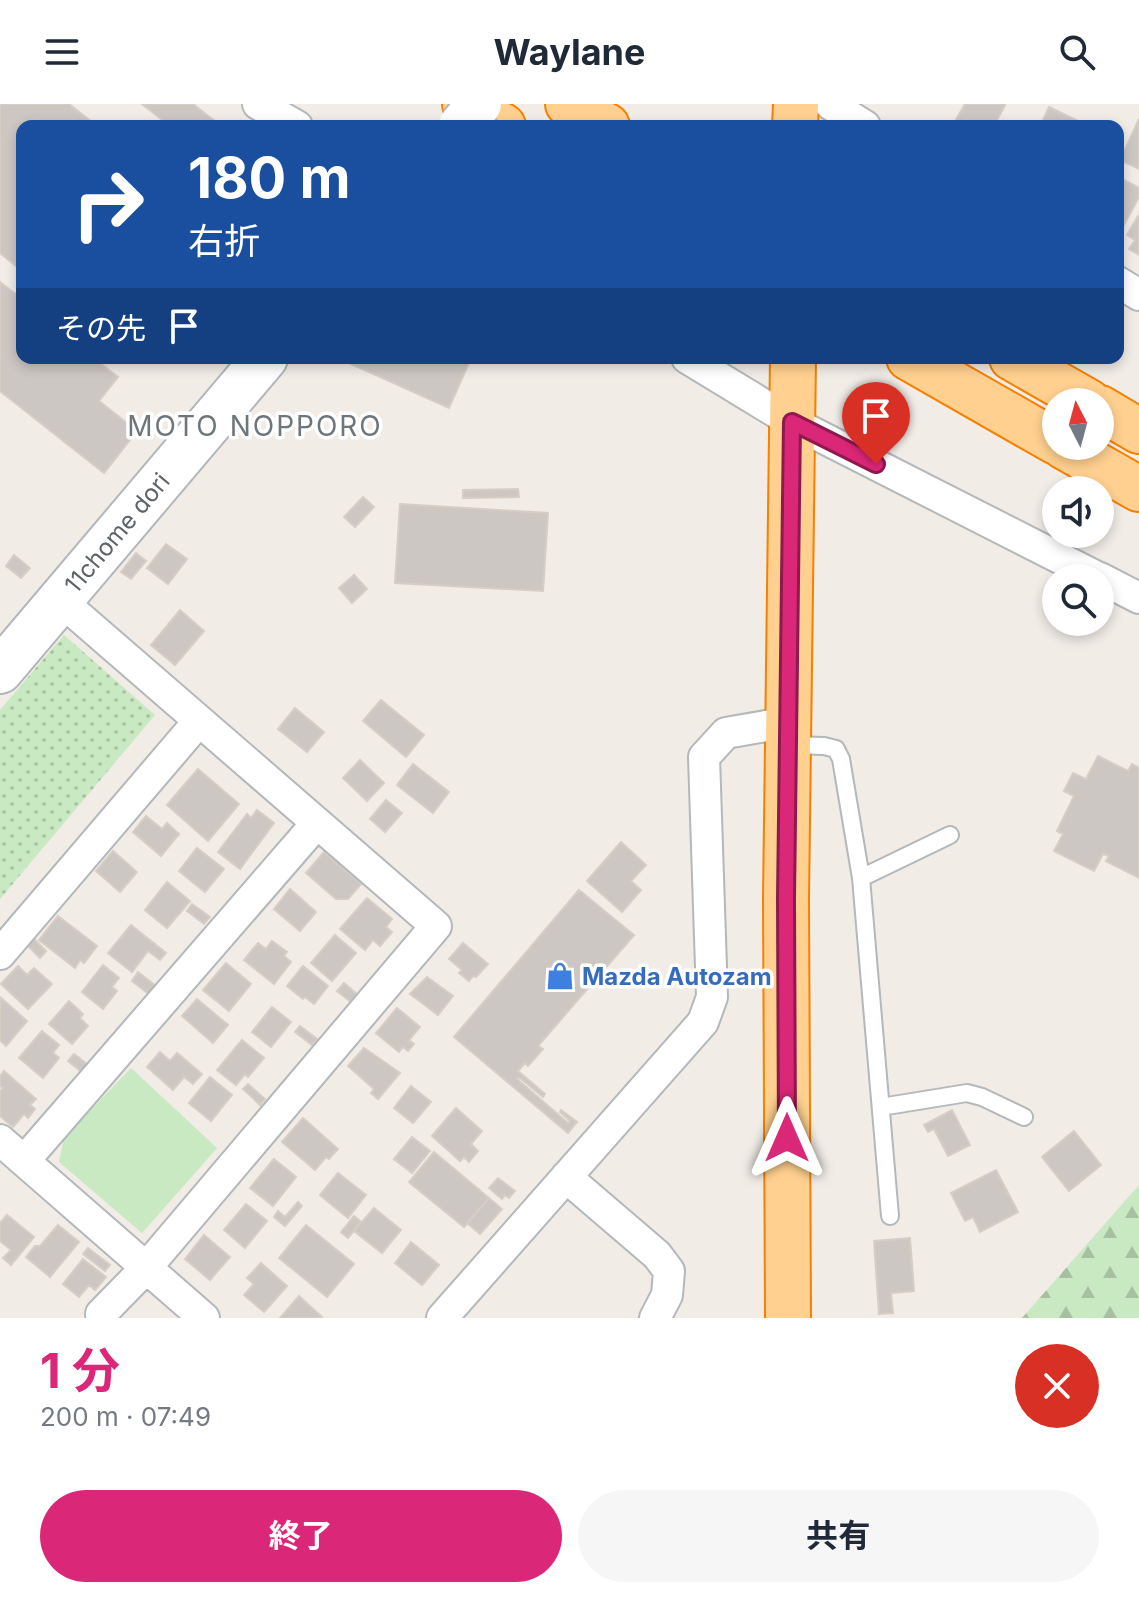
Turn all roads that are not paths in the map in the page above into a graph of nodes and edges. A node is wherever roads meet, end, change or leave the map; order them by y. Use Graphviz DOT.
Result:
graph roads {
  1 [pos="258,104"];
  2 [pos="465,104"];
  3 [pos="479,104"];
  4 [pos="568,104"];
  5 [pos="804,113"];
  6 [pos="286,120"];
  7 [pos="466,120"];
  8 [pos="493,120"];
  9 [pos="596,120"];
  10 [pos="837,120"];
  11 [pos="260,364"];
  12 [pos="699,364"];
  13 [pos="793,364"];
  14 [pos="920,364"];
  15 [pos="1022,364"];
  16 [pos="1064,388"];
  17 [pos="792,412"];
  18 [pos="1114,416"];
  19 [pos="1139,431"];
  20 [pos="1042,434"];
  21 [pos="1088,460"];
  22 [pos="1139,489"];
  23 [pos="1074,564"];
  24 [pos="1114,585"];
  25 [pos="1139,598"];
  26 [pos="60,600"];
  27 [pos="0,671"];
  28 [pos="199,721"];
  29 [pos="788,733"];
  30 [pos="317,823"];
  31 [pos="950,835"];
  32 [pos="861,878"];
  33 [pos="0,954"];
  34 [pos="881,1107"];
  35 [pos="1024,1117"];
  36 [pos="0,1140"];
  37 [pos="24,1161"];
  38 [pos="566,1177"];
  39 [pos="890,1216"];
  40 [pos="146,1268"];
  41 [pos="101,1314"];
  42 [pos="204,1318"];
  43 [pos="442,1318"];
  44 [pos="655,1318"];
  45 [pos="788,1318"];
  1 -- 6 [label="street"];
  2 -- 8 [label="highway"];
  3 -- 7 [label="street, bridge"];
  4 -- 9 [label="highway"];
  5 -- 10 [label="street"];
  11 -- 26 [label="street, 11chome dori"];
  12 -- 17 [label="street"];
  13 -- 17 [label="highway"];
  14 -- 20 [label="highway"];
  15 -- 16 [label="highway"];
  17 -- 23 [label="street"];
  17 -- 29 [label="highway"];
  18 -- 19 [label="highway"];
  21 -- 22 [label="highway"];
  24 -- 25 [label="street"];
  26 -- 27 [label="street, 11chome dori"];
  26 -- 28 [label="street"];
  28 -- 30 [label="street"];
  28 -- 33 [label="street"];
  29 -- 32 [label="lane"];
  29 -- 38 [label="street"];
  29 -- 45 [label="highway"];
  30 -- 37 [label="street"];
  30 -- 40 [label="street"];
  31 -- 32 [label="lane"];
  32 -- 34 [label="lane"];
  34 -- 35 [label="lane"];
  34 -- 39 [label="lane"];
  36 -- 37 [label="street"];
  37 -- 40 [label="street"];
  38 -- 43 [label="street"];
  38 -- 44 [label="street"];
  40 -- 41 [label="street"];
  40 -- 42 [label="street"];
}
